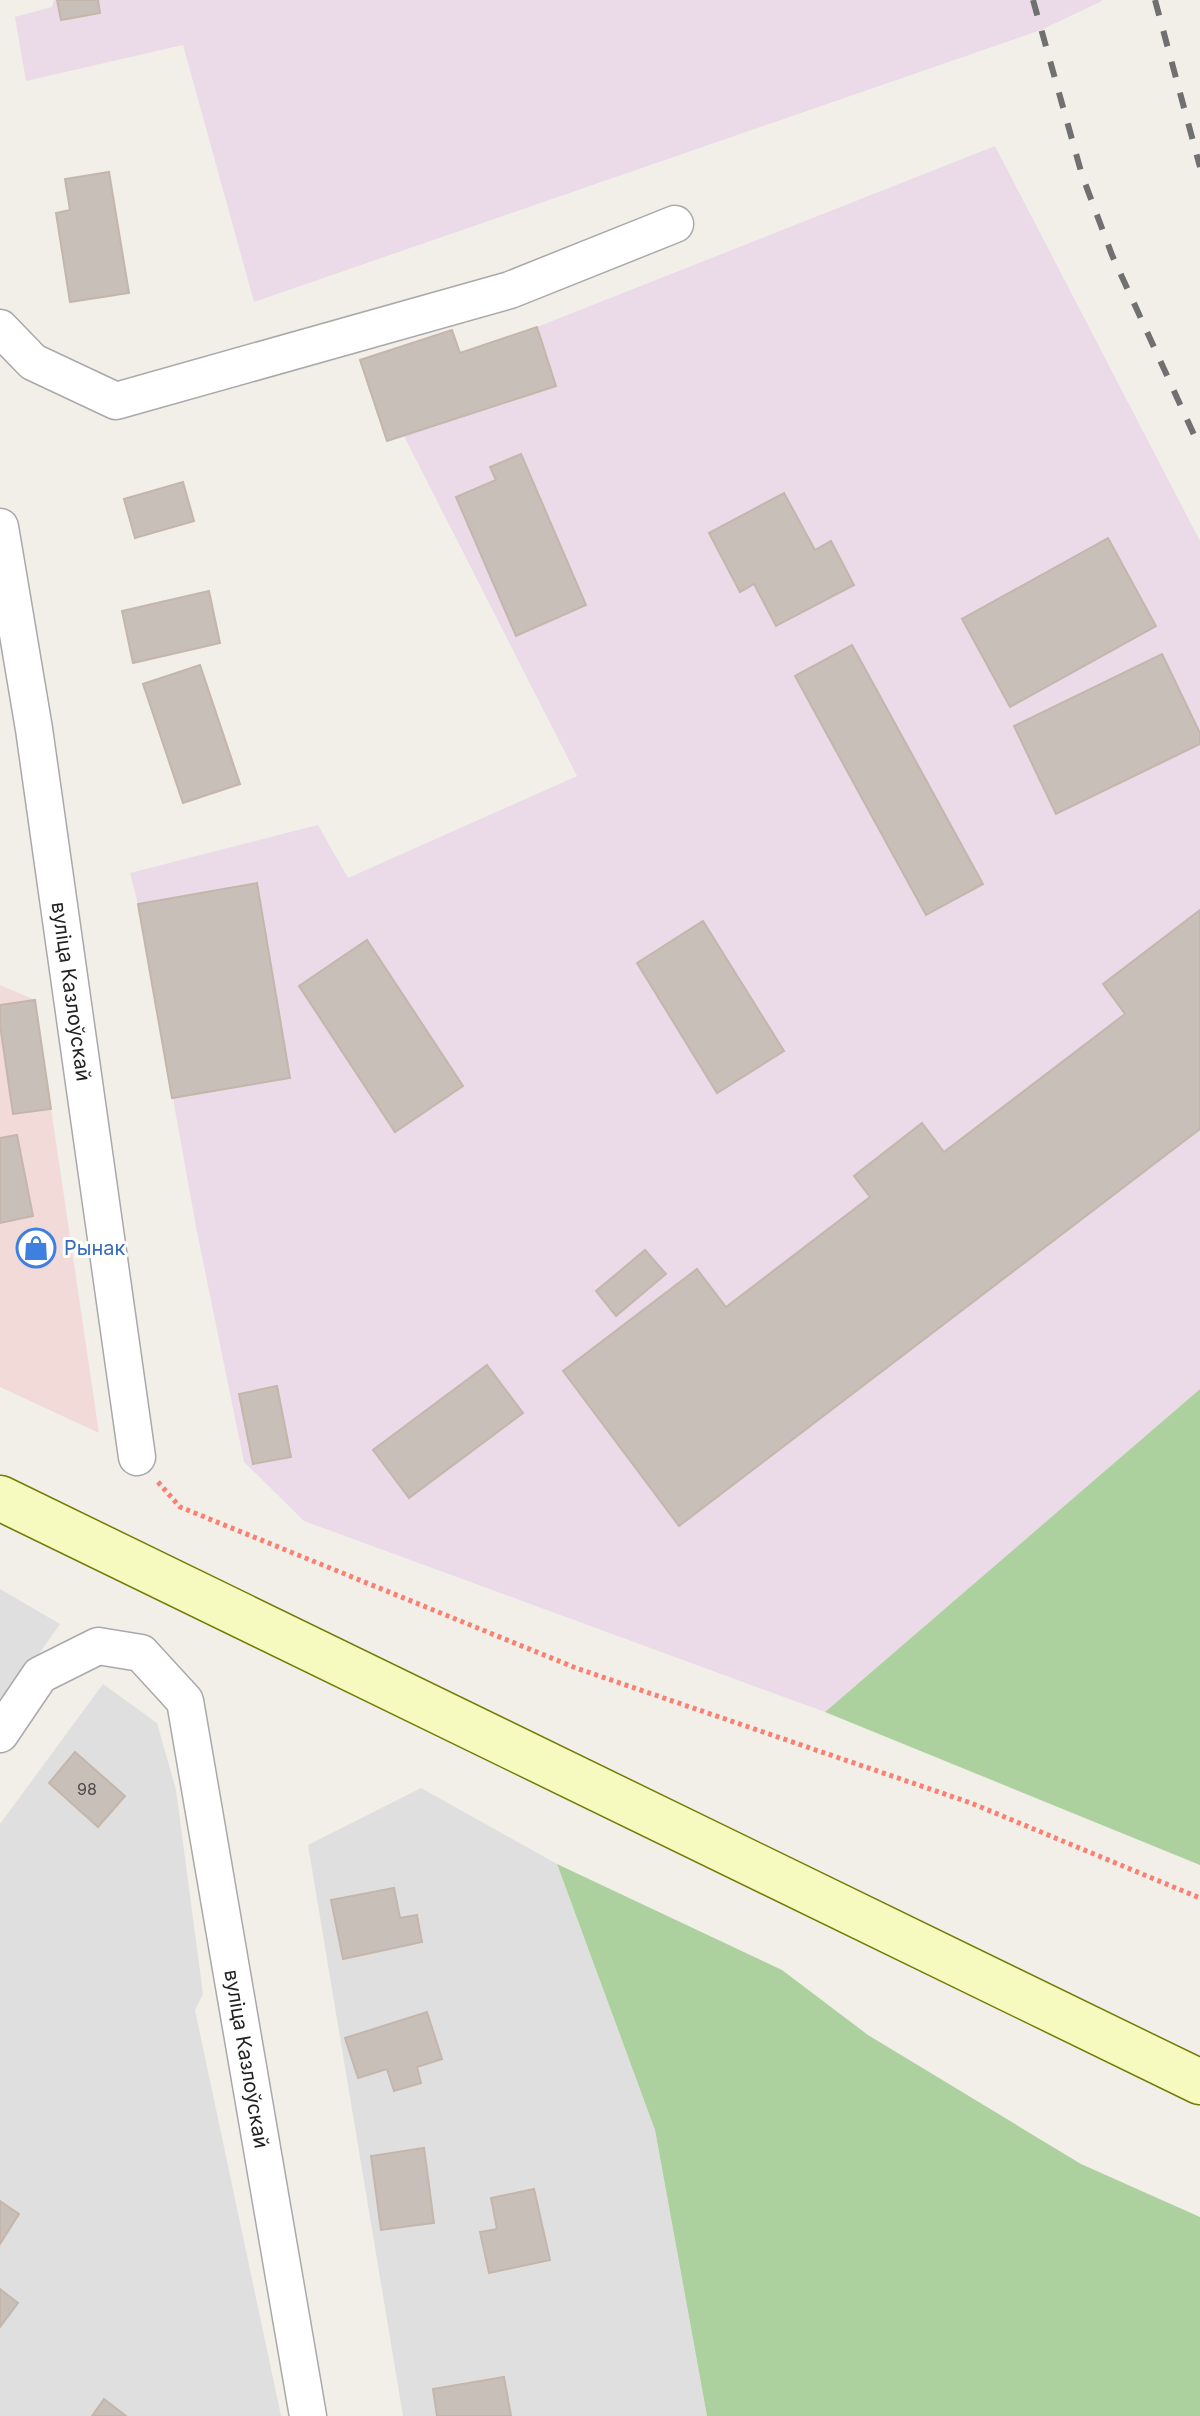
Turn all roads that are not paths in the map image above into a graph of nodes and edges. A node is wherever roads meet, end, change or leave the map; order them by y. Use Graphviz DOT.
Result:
graph roads {
  1 [pos="675,224"];
  2 [pos="0,328"];
  3 [pos="0,527"];
  4 [pos="137,1457"];
  5 [pos="0,1498"];
  6 [pos="0,1734"];
  7 [pos="1200,2082"];
  8 [pos="308,2416"];
  1 -- 2 [label="street"];
  3 -- 4 [label="street, вуліца Казлоўскай"];
  5 -- 7 [label="main road"];
  6 -- 8 [label="street, вуліца Казлоўскай"];
}
